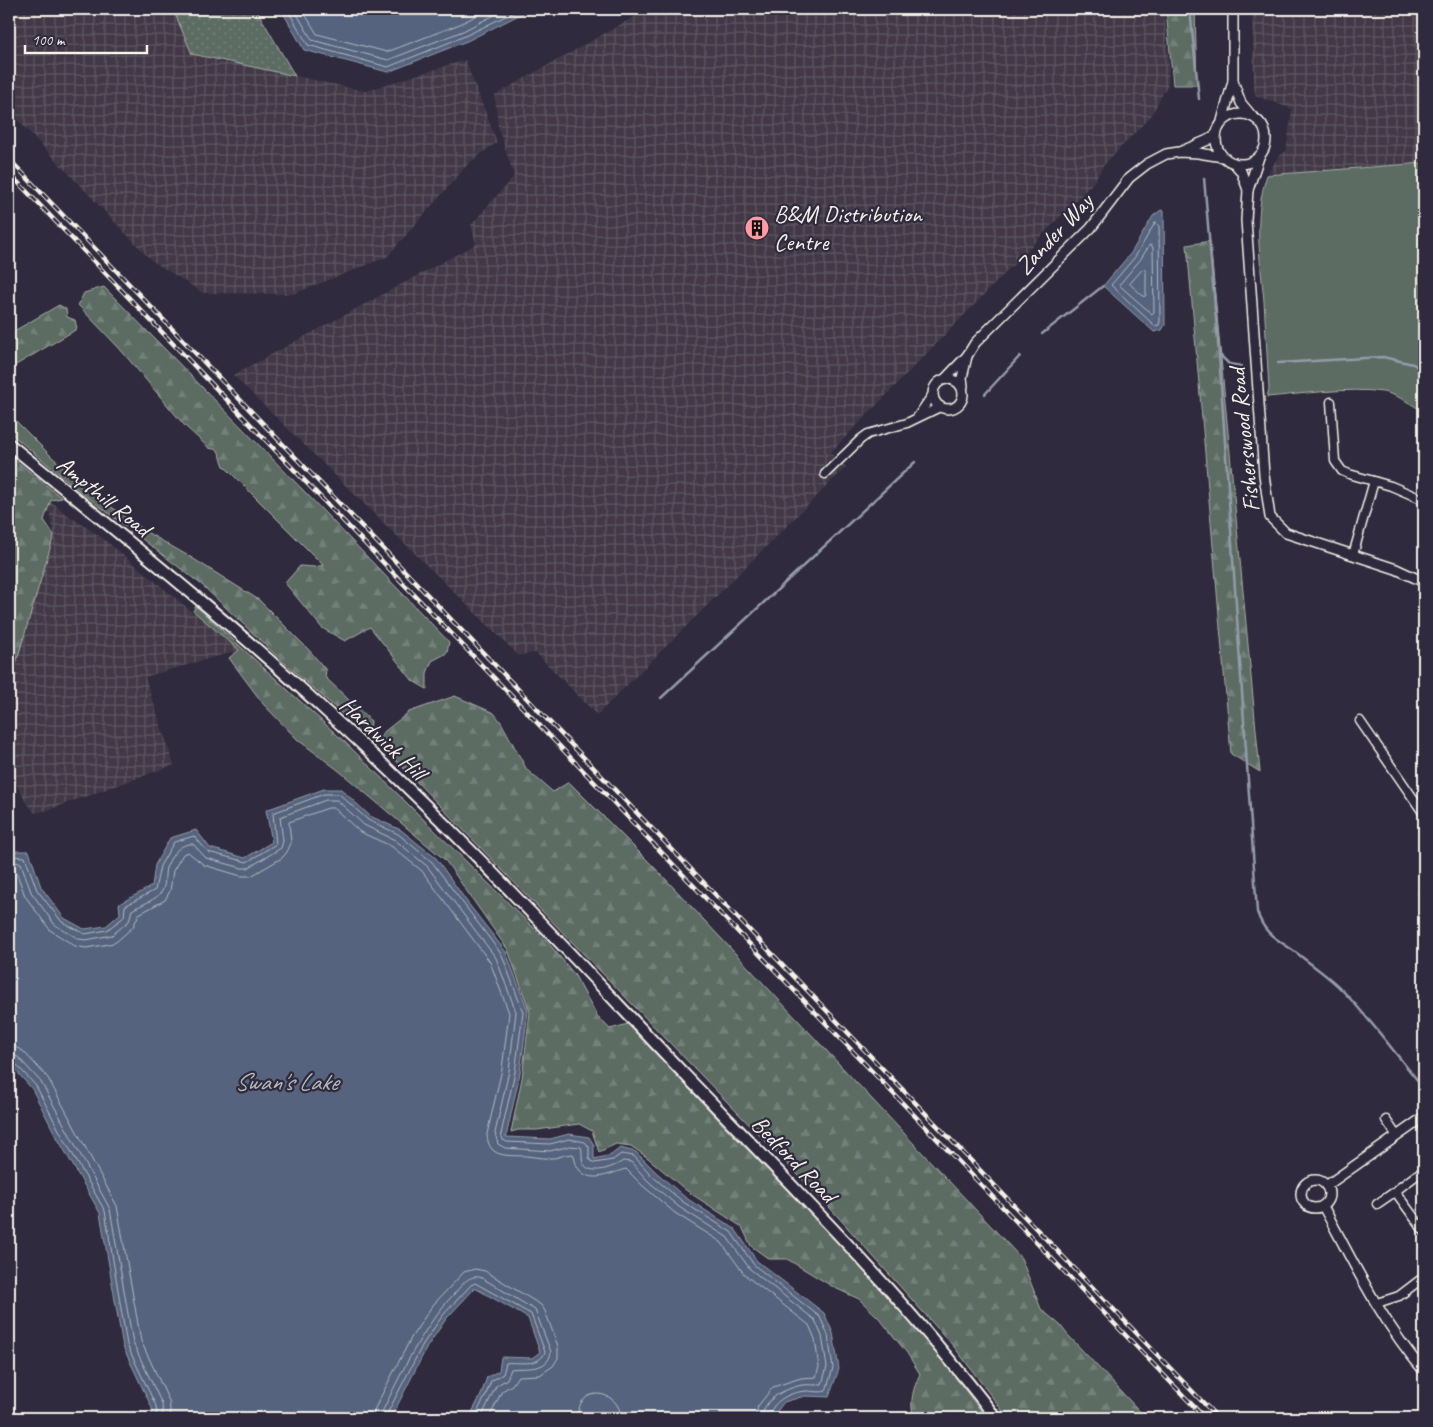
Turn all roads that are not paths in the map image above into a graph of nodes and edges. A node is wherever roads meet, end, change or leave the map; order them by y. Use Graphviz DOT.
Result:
graph roads {
  1 [pos="1233,9"];
  2 [pos="1233,81"];
  3 [pos="1251,115"];
  4 [pos="1222,121"];
  5 [pos="1216,134"];
  6 [pos="1180,152"];
  7 [pos="1223,157"];
  8 [pos="1259,157"];
  9 [pos="1234,163"];
  10 [pos="1248,190"];
  11 [pos="967,356"];
  12 [pos="945,379"];
  13 [pos="962,386"];
  14 [pos="933,394"];
  15 [pos="1331,402"];
  16 [pos="940,407"];
  17 [pos="917,418"];
  18 [pos="9,444"];
  19 [pos="825,474"];
  20 [pos="1374,481"];
  21 [pos="1424,500"];
  22 [pos="1353,555"];
  23 [pos="174,579"];
  24 [pos="1424,582"];
  25 [pos="1360,721"];
  26 [pos="1424,814"];
  27 [pos="554,937"];
  28 [pos="1424,1117"];
  29 [pos="1386,1120"];
  30 [pos="1397,1136"];
  31 [pos="1418,1174"];
  32 [pos="1326,1186"];
  33 [pos="1397,1194"];
  34 [pos="1376,1204"];
  35 [pos="1323,1206"];
  36 [pos="1424,1231"];
  37 [pos="1424,1277"];
  38 [pos="1377,1303"];
  39 [pos="1424,1372"];
  40 [pos="996,1418"];
  1 -- 2 [label="street"];
  2 -- 3 [label="street"];
  2 -- 4 [label="street"];
  3 -- 4 [label="street"];
  3 -- 8 [label="street"];
  4 -- 5 [label="street"];
  5 -- 6 [label="street, Zander Way"];
  5 -- 7 [label="street"];
  6 -- 7 [label="street, Zander Way"];
  6 -- 11 [label="street, Zander Way"];
  7 -- 9 [label="street"];
  8 -- 9 [label="street"];
  8 -- 10 [label="street"];
  9 -- 10 [label="street"];
  10 -- 22 [label="street, Fisherswood Road"];
  11 -- 12 [label="street, Zander Way"];
  11 -- 13 [label="street, Zander Way"];
  12 -- 13 [label="street"];
  12 -- 14 [label="street"];
  13 -- 16 [label="street"];
  14 -- 16 [label="street"];
  14 -- 17 [label="street"];
  15 -- 20 [label="street"];
  16 -- 17 [label="street"];
  17 -- 19 [label="street"];
  18 -- 23 [label="main road, Ampthill Road"];
  20 -- 21 [label="street"];
  20 -- 22 [label="street"];
  22 -- 24 [label="street, Fisherswood Road"];
  23 -- 27 [label="main road, Hardwick Hill"];
  25 -- 26 [label="street"];
  27 -- 40 [label="main road, Bedford Road"];
  28 -- 30 [label="street"];
  29 -- 30 [label="street"];
  30 -- 32 [label="street"];
  31 -- 33 [label="street"];
  32 -- 35 [label="street"];
  32 -- 35 [label="street"];
  33 -- 34 [label="street"];
  33 -- 36 [label="street"];
  35 -- 38 [label="street"];
  37 -- 38 [label="street"];
  38 -- 39 [label="street"];
}
